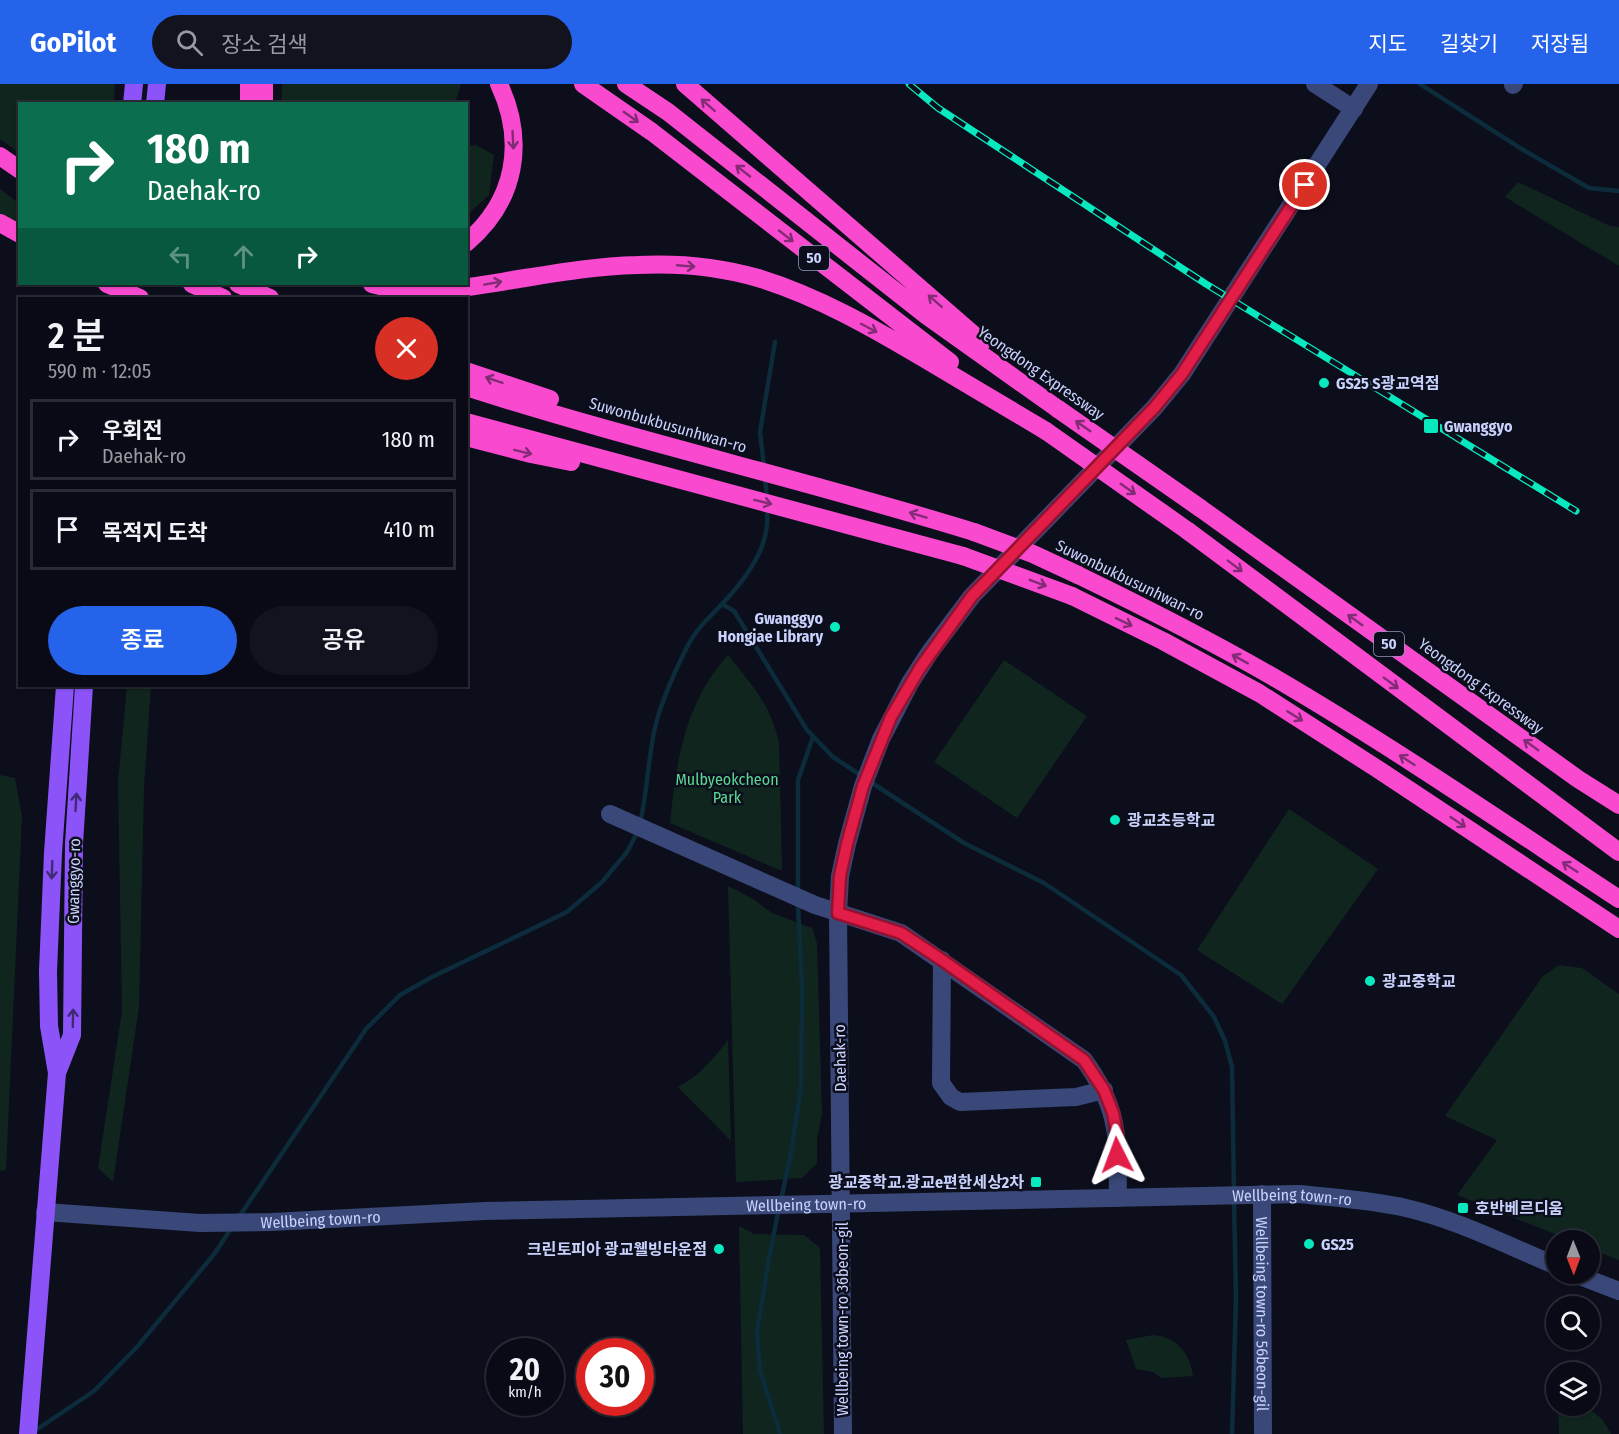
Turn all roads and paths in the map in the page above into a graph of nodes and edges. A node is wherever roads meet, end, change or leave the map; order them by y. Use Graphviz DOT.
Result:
graph roads {
  1 [pos="134,84"];
  2 [pos="157,84"];
  3 [pos="249,84"];
  4 [pos="264,84"];
  5 [pos="499,84"];
  6 [pos="583,84"];
  7 [pos="626,84"];
  8 [pos="685,84"];
  9 [pos="1315,84"];
  10 [pos="1369,84"];
  11 [pos="132,102"];
  12 [pos="155,102"];
  13 [pos="249,102"];
  14 [pos="264,102"];
  15 [pos="1354,109"];
  16 [pos="0,156"];
  17 [pos="18,169"];
  18 [pos="0,223"];
  19 [pos="18,233"];
  20 [pos="468,241"];
  21 [pos="109,285"];
  22 [pos="195,285"];
  23 [pos="240,285"];
  24 [pos="378,285"];
  25 [pos="138,297"];
  26 [pos="221,297"];
  27 [pos="268,297"];
  28 [pos="468,372"];
  29 [pos="468,388"];
  30 [pos="1058,409"];
  31 [pos="468,423"];
  32 [pos="1046,431"];
  33 [pos="468,438"];
  34 [pos="707,457"];
  35 [pos="712,489"];
  36 [pos="65,687"];
  37 [pos="84,687"];
  38 [pos="1619,805"];
  39 [pos="1561,810"];
  40 [pos="610,814"];
  41 [pos="1619,846"];
  42 [pos="1619,852"];
  43 [pos="1619,899"];
  44 [pos="838,913"];
  45 [pos="1619,929"];
  46 [pos="942,960"];
  47 [pos="57,1073"];
  48 [pos="1104,1090"];
  49 [pos="1253,1194"];
  50 [pos="1118,1198"];
  51 [pos="842,1204"];
  52 [pos="45,1212"];
  53 [pos="1546,1261"];
  54 [pos="1599,1284"];
  55 [pos="1619,1292"];
  56 [pos="28,1434"];
  57 [pos="843,1434"];
  58 [pos="1263,1434"];
  1 -- 11 [label="main road"];
  2 -- 12 [label="main road"];
  3 -- 13 [label="highway"];
  4 -- 14 [label="highway"];
  5 -- 20 [label="highway, one-way"];
  6 -- 32 [label="highway, 50, one-way"];
  30 -- 7 [label="highway, Yeongdong Expressway / 50, one-way"];
  30 -- 8 [label="highway, one-way"];
  9 -- 15 [label="street"];
  10 -- 15 [label="street, Daehak-ro"];
  15 -- 44 [label="street, Daehak-ro"];
  16 -- 17 [label="highway"];
  18 -- 19 [label="highway"];
  21 -- 25 [label="highway, bridge"];
  22 -- 26 [label="highway"];
  23 -- 27 [label="highway"];
  24 -- 32 [label="highway, one-way"];
  34 -- 28 [label="highway, one-way"];
  29 -- 34 [label="highway, Suwonbukbusunhwan-ro"];
  38 -- 30 [label="highway, Yeongdong Expressway / 50, one-way, bridge"];
  31 -- 35 [label="highway"];
  32 -- 39 [label="highway, 50, one-way, bridge"];
  33 -- 35 [label="highway, one-way"];
  43 -- 34 [label="highway, Suwonbukbusunhwan-ro, one-way, bridge"];
  35 -- 45 [label="highway, one-way, bridge"];
  36 -- 47 [label="main road, Gwanggyo-ro, one-way"];
  47 -- 37 [label="main road, Gwanggyo-ro, one-way"];
  39 -- 41 [label="highway, 50"];
  39 -- 42 [label="highway, 50"];
  40 -- 44 [label="street"];
  44 -- 46 [label="street"];
  44 -- 51 [label="street, Daehak-ro"];
  46 -- 48 [label="street"];
  46 -- 48 [label="street"];
  47 -- 52 [label="main road, Gwanggyo-ro"];
  48 -- 50 [label="street"];
  49 -- 50 [label="street, Wellbeing town-ro"];
  49 -- 53 [label="street, Wellbeing town-ro"];
  49 -- 58 [label="street, Wellbeing town-ro 56beon-gil"];
  50 -- 51 [label="street, Wellbeing town-ro"];
  51 -- 52 [label="street, Wellbeing town-ro"];
  51 -- 57 [label="street, Wellbeing town-ro 36beon-gil"];
  52 -- 56 [label="main road, Gwanggyo-ro"];
  54 -- 55 [label="street"];
}
